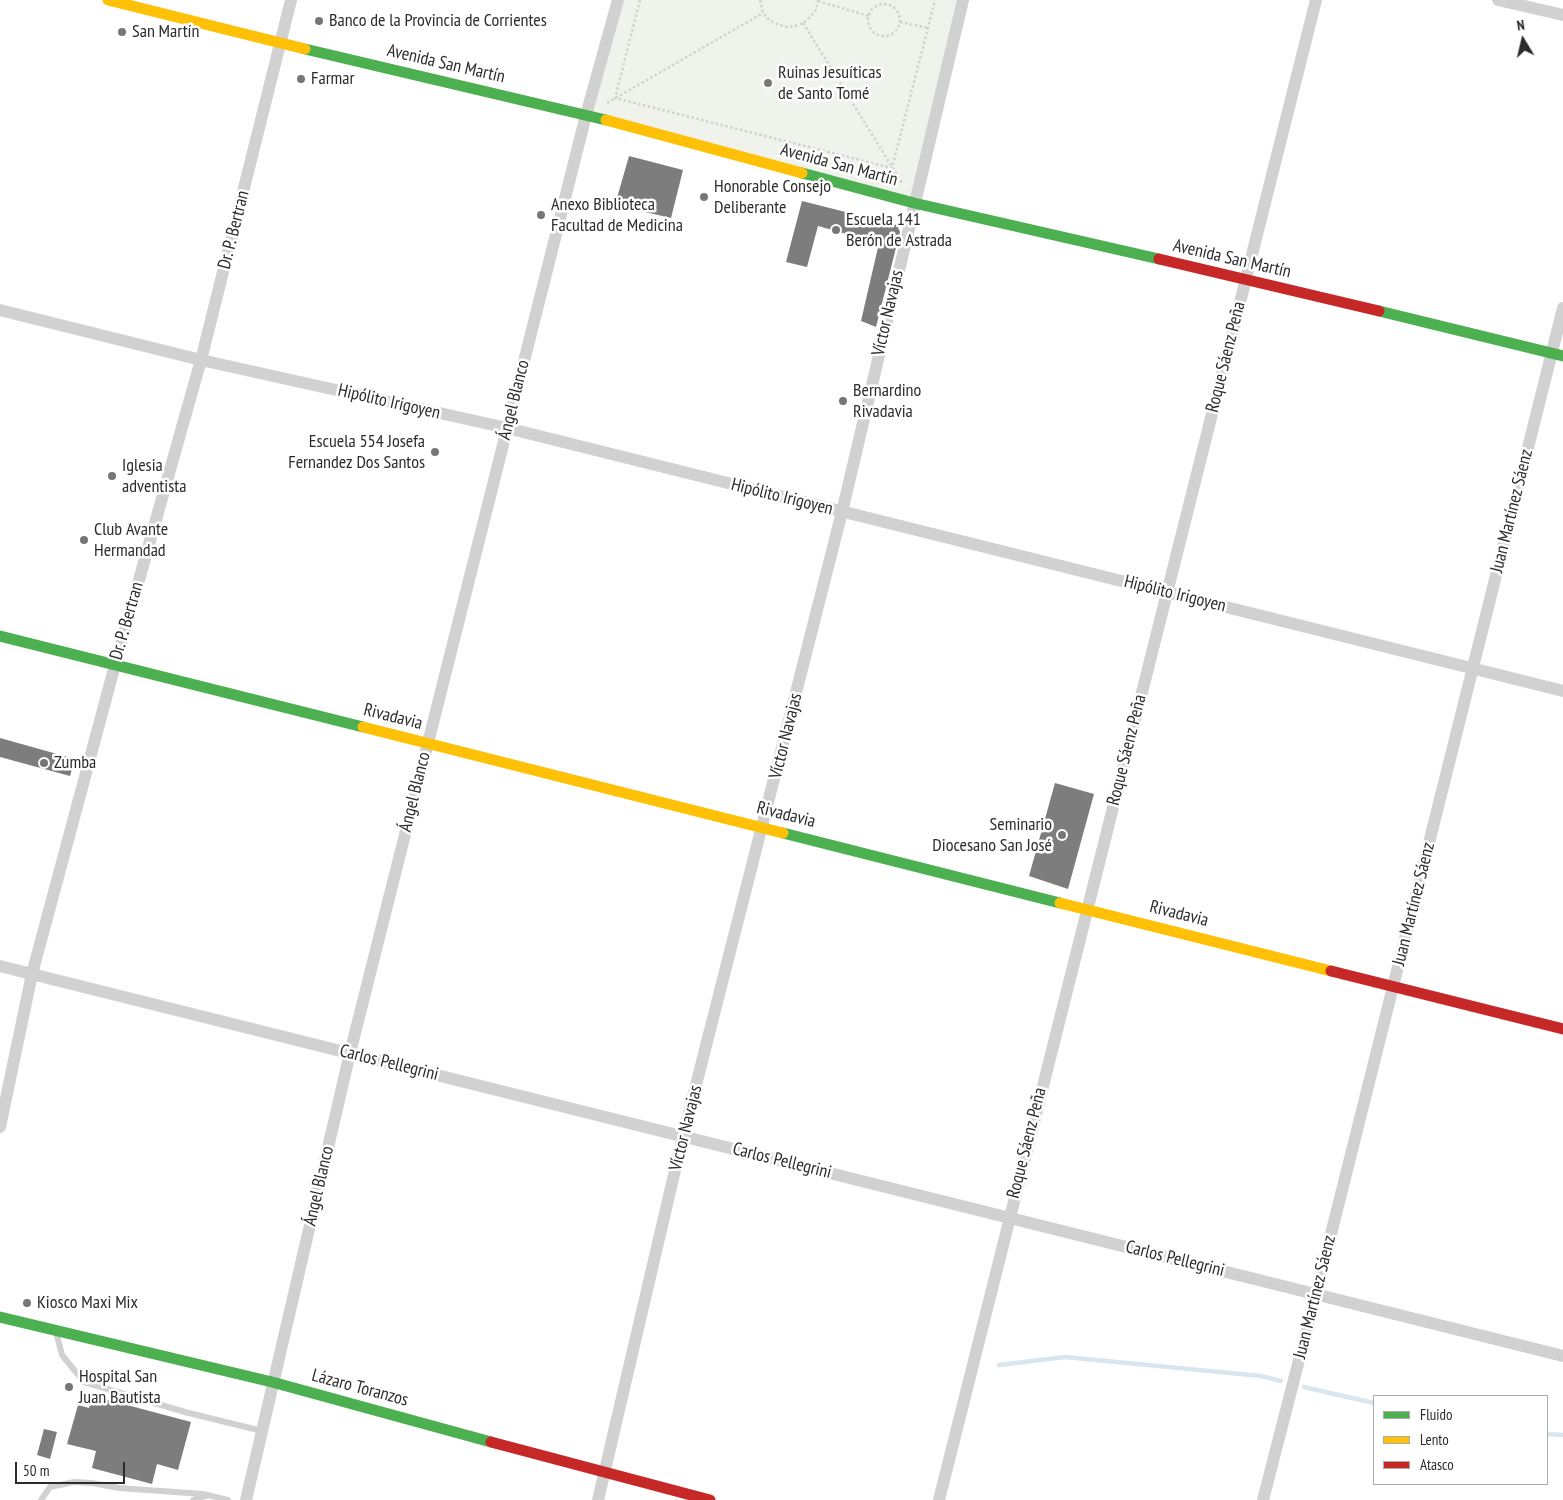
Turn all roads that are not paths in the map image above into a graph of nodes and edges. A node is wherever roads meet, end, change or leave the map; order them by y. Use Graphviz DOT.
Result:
graph roads {
  1 [pos="108,0"];
  2 [pos="291,0"];
  3 [pos="618,0"];
  4 [pos="963,0"];
  5 [pos="1316,0"];
  6 [pos="1498,0"];
  7 [pos="1563,15"];
  8 [pos="280,43"];
  9 [pos="586,115"];
  10 [pos="914,203"];
  11 [pos="1246,280"];
  12 [pos="1563,308"];
  13 [pos="0,310"];
  14 [pos="1557,355"];
  15 [pos="201,360"];
  16 [pos="507,428"];
  17 [pos="842,512"];
  18 [pos="1166,592"];
  19 [pos="0,636"];
  20 [pos="115,665"];
  21 [pos="1473,669"];
  22 [pos="1563,691"];
  23 [pos="428,743"];
  24 [pos="763,828"];
  25 [pos="1086,909"];
  26 [pos="0,966"];
  27 [pos="32,974"];
  28 [pos="1393,986"];
  29 [pos="1563,1029"];
  30 [pos="350,1053"];
  31 [pos="0,1127"];
  32 [pos="684,1136"];
  33 [pos="1008,1217"];
  34 [pos="1316,1294"];
  35 [pos="0,1317"];
  36 [pos="55,1331"];
  37 [pos="1563,1356"];
  38 [pos="272,1382"];
  39 [pos="262,1432"];
  40 [pos="605,1473"];
  41 [pos="207,1495"];
  42 [pos="41,1500"];
  43 [pos="193,1500"];
  44 [pos="228,1500"];
  45 [pos="246,1500"];
  46 [pos="598,1500"];
  47 [pos="710,1500"];
  48 [pos="938,1500"];
  49 [pos="1263,1500"];
  1 -- 8 [label="main road, Avenida San Martín"];
  2 -- 8 [label="street, Dr. P. Bertran"];
  3 -- 9 [label="street, Ángel Blanco"];
  4 -- 10 [label="street, Víctor Navajas"];
  5 -- 11 [label="street, Roque Sáenz Peña"];
  6 -- 7 [label="street"];
  8 -- 9 [label="main road, Avenida San Martín"];
  8 -- 15 [label="street, Dr. P. Bertran"];
  9 -- 10 [label="main road, Avenida San Martín"];
  9 -- 16 [label="street, Ángel Blanco"];
  10 -- 11 [label="main road, Avenida San Martín"];
  10 -- 17 [label="street, Víctor Navajas"];
  11 -- 14 [label="main road, Avenida San Martín"];
  11 -- 18 [label="street, Roque Sáenz Peña"];
  12 -- 14 [label="street, Juan Martínez Sáenz"];
  13 -- 15 [label="street, Hipólito Irigoyen"];
  14 -- 21 [label="street, Juan Martínez Sáenz"];
  15 -- 16 [label="street, Hipólito Irigoyen"];
  15 -- 20 [label="street, Dr. P. Bertran"];
  16 -- 17 [label="street, Hipólito Irigoyen"];
  16 -- 23 [label="street, Ángel Blanco"];
  17 -- 18 [label="street, Hipólito Irigoyen"];
  17 -- 24 [label="street, Víctor Navajas"];
  18 -- 21 [label="street, Hipólito Irigoyen"];
  18 -- 25 [label="street, Roque Sáenz Peña"];
  19 -- 20 [label="main road, Rivadavia"];
  20 -- 23 [label="main road, Rivadavia"];
  20 -- 27 [label="street, Dr. P. Bertran"];
  21 -- 22 [label="street, Hipólito Irigoyen"];
  21 -- 28 [label="street, Juan Martínez Sáenz"];
  23 -- 24 [label="main road, Rivadavia"];
  23 -- 30 [label="street, Ángel Blanco"];
  24 -- 25 [label="main road, Rivadavia"];
  24 -- 32 [label="street, Víctor Navajas"];
  25 -- 28 [label="main road, Rivadavia"];
  25 -- 33 [label="street, Roque Sáenz Peña"];
  26 -- 27 [label="street, Carlos Pellegrini"];
  27 -- 30 [label="street, Carlos Pellegrini"];
  27 -- 31 [label="street, Dr. P. Bertran"];
  28 -- 29 [label="main road, Rivadavia"];
  28 -- 34 [label="street, Juan Martínez Sáenz"];
  30 -- 32 [label="street, Carlos Pellegrini"];
  30 -- 38 [label="street, Ángel Blanco"];
  32 -- 33 [label="street, Carlos Pellegrini"];
  32 -- 40 [label="street, Víctor Navajas"];
  33 -- 34 [label="street, Carlos Pellegrini"];
  33 -- 48 [label="street, Roque Sáenz Peña"];
  34 -- 37 [label="street, Carlos Pellegrini"];
  34 -- 49 [label="street, Juan Martínez Sáenz"];
  35 -- 36 [label="main road, Lázaro Toranzos"];
  36 -- 38 [label="main road, Lázaro Toranzos"];
  36 -- 39 [label="lane"];
  38 -- 39 [label="street, Ángel Blanco"];
  38 -- 40 [label="main road, Lázaro Toranzos"];
  39 -- 45 [label="street, Ángel Blanco"];
  40 -- 46 [label="street, Víctor Navajas"];
  40 -- 47 [label="main road, Lázaro Toranzos"];
  41 -- 42 [label="lane"];
  41 -- 43 [label="lane"];
  41 -- 44 [label="lane"];
}
